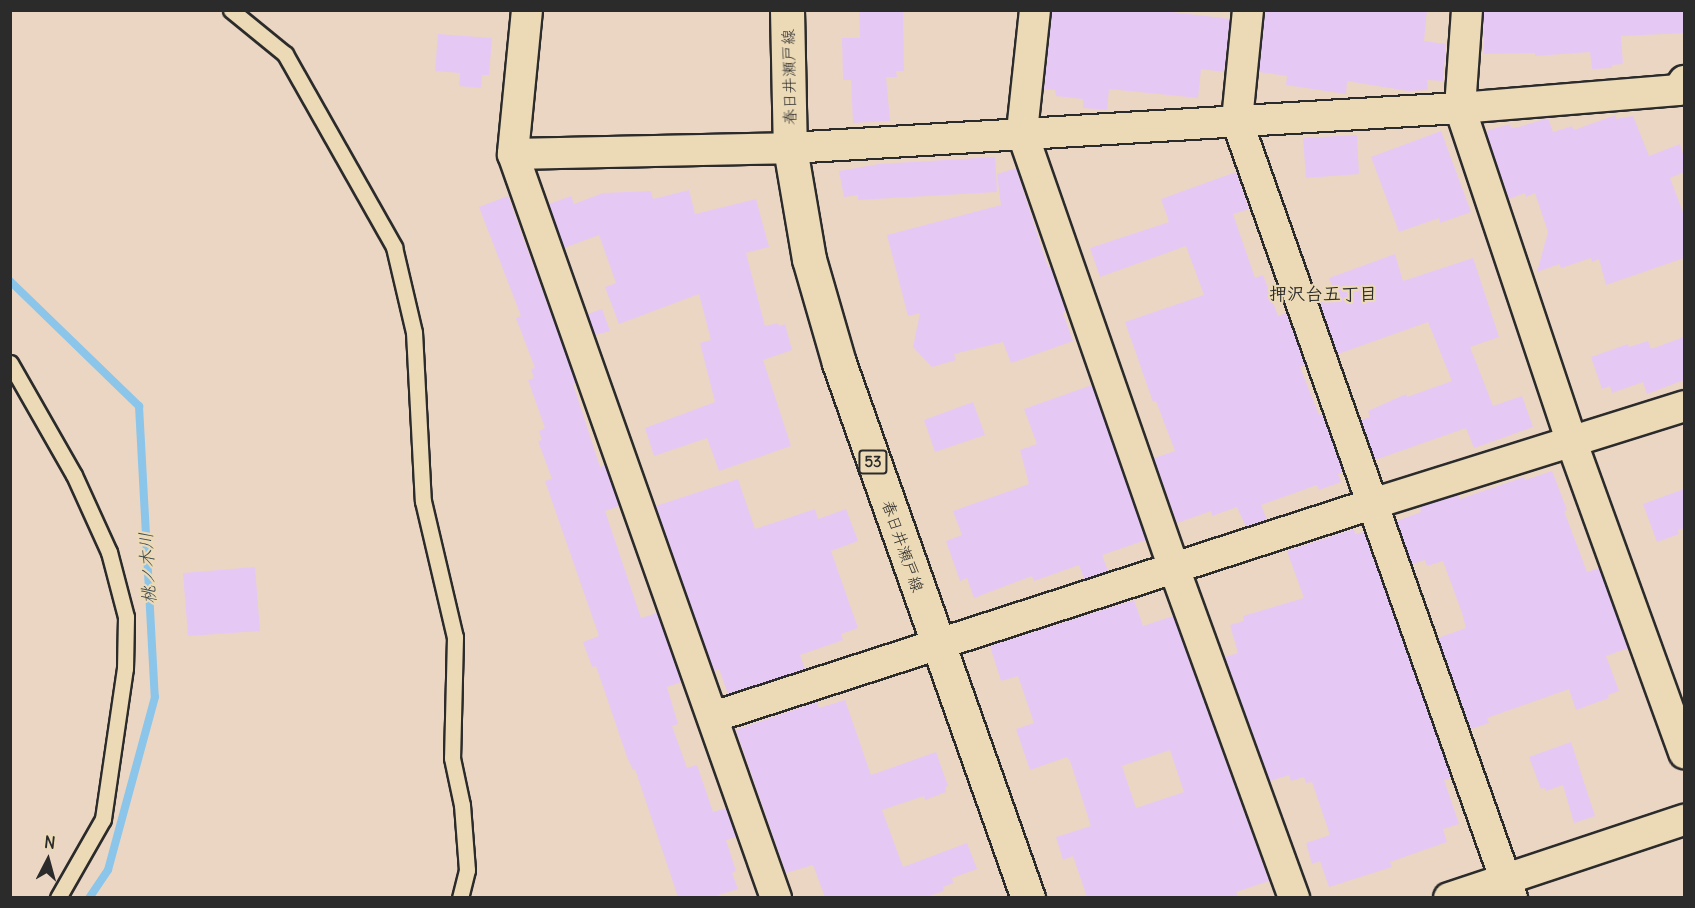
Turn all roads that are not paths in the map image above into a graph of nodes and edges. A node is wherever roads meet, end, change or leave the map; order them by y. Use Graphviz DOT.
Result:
graph roads {
  1 [pos="231,10"];
  2 [pos="527,10"];
  3 [pos="788,10"];
  4 [pos="1035,10"];
  5 [pos="1248,10"];
  6 [pos="1467,10"];
  7 [pos="1682,93"];
  8 [pos="1460,108"];
  9 [pos="1237,121"];
  10 [pos="1022,132"];
  11 [pos="790,147"];
  12 [pos="513,154"];
  13 [pos="10,363"];
  14 [pos="1684,406"];
  15 [pos="1572,443"];
  16 [pos="1372,504"];
  17 [pos="1174,568"];
  18 [pos="938,645"];
  19 [pos="713,717"];
  20 [pos="1684,753"];
  21 [pos="1684,820"];
  22 [pos="1509,888"];
  23 [pos="58,897"];
  24 [pos="460,897"];
  25 [pos="776,897"];
  26 [pos="1028,897"];
  27 [pos="1294,897"];
  28 [pos="1449,897"];
  1 -- 24 [label="lane"];
  2 -- 12 [label="street"];
  3 -- 11 [label="main road, 春日井瀬戸線 / 53"];
  4 -- 10 [label="street"];
  5 -- 9 [label="street"];
  6 -- 8 [label="street"];
  7 -- 8 [label="street"];
  8 -- 9 [label="street"];
  8 -- 15 [label="street"];
  9 -- 10 [label="street"];
  9 -- 16 [label="street"];
  10 -- 11 [label="street"];
  10 -- 17 [label="street"];
  11 -- 12 [label="street"];
  11 -- 18 [label="main road, 春日井瀬戸線 / 53"];
  12 -- 19 [label="street"];
  13 -- 23 [label="lane"];
  14 -- 15 [label="street"];
  15 -- 16 [label="street"];
  15 -- 20 [label="street"];
  16 -- 17 [label="street"];
  16 -- 22 [label="street"];
  17 -- 18 [label="street"];
  17 -- 27 [label="street"];
  18 -- 19 [label="street"];
  18 -- 26 [label="main road, 春日井瀬戸線 / 53"];
  19 -- 25 [label="street"];
  21 -- 22 [label="street"];
  22 -- 28 [label="street"];
}
